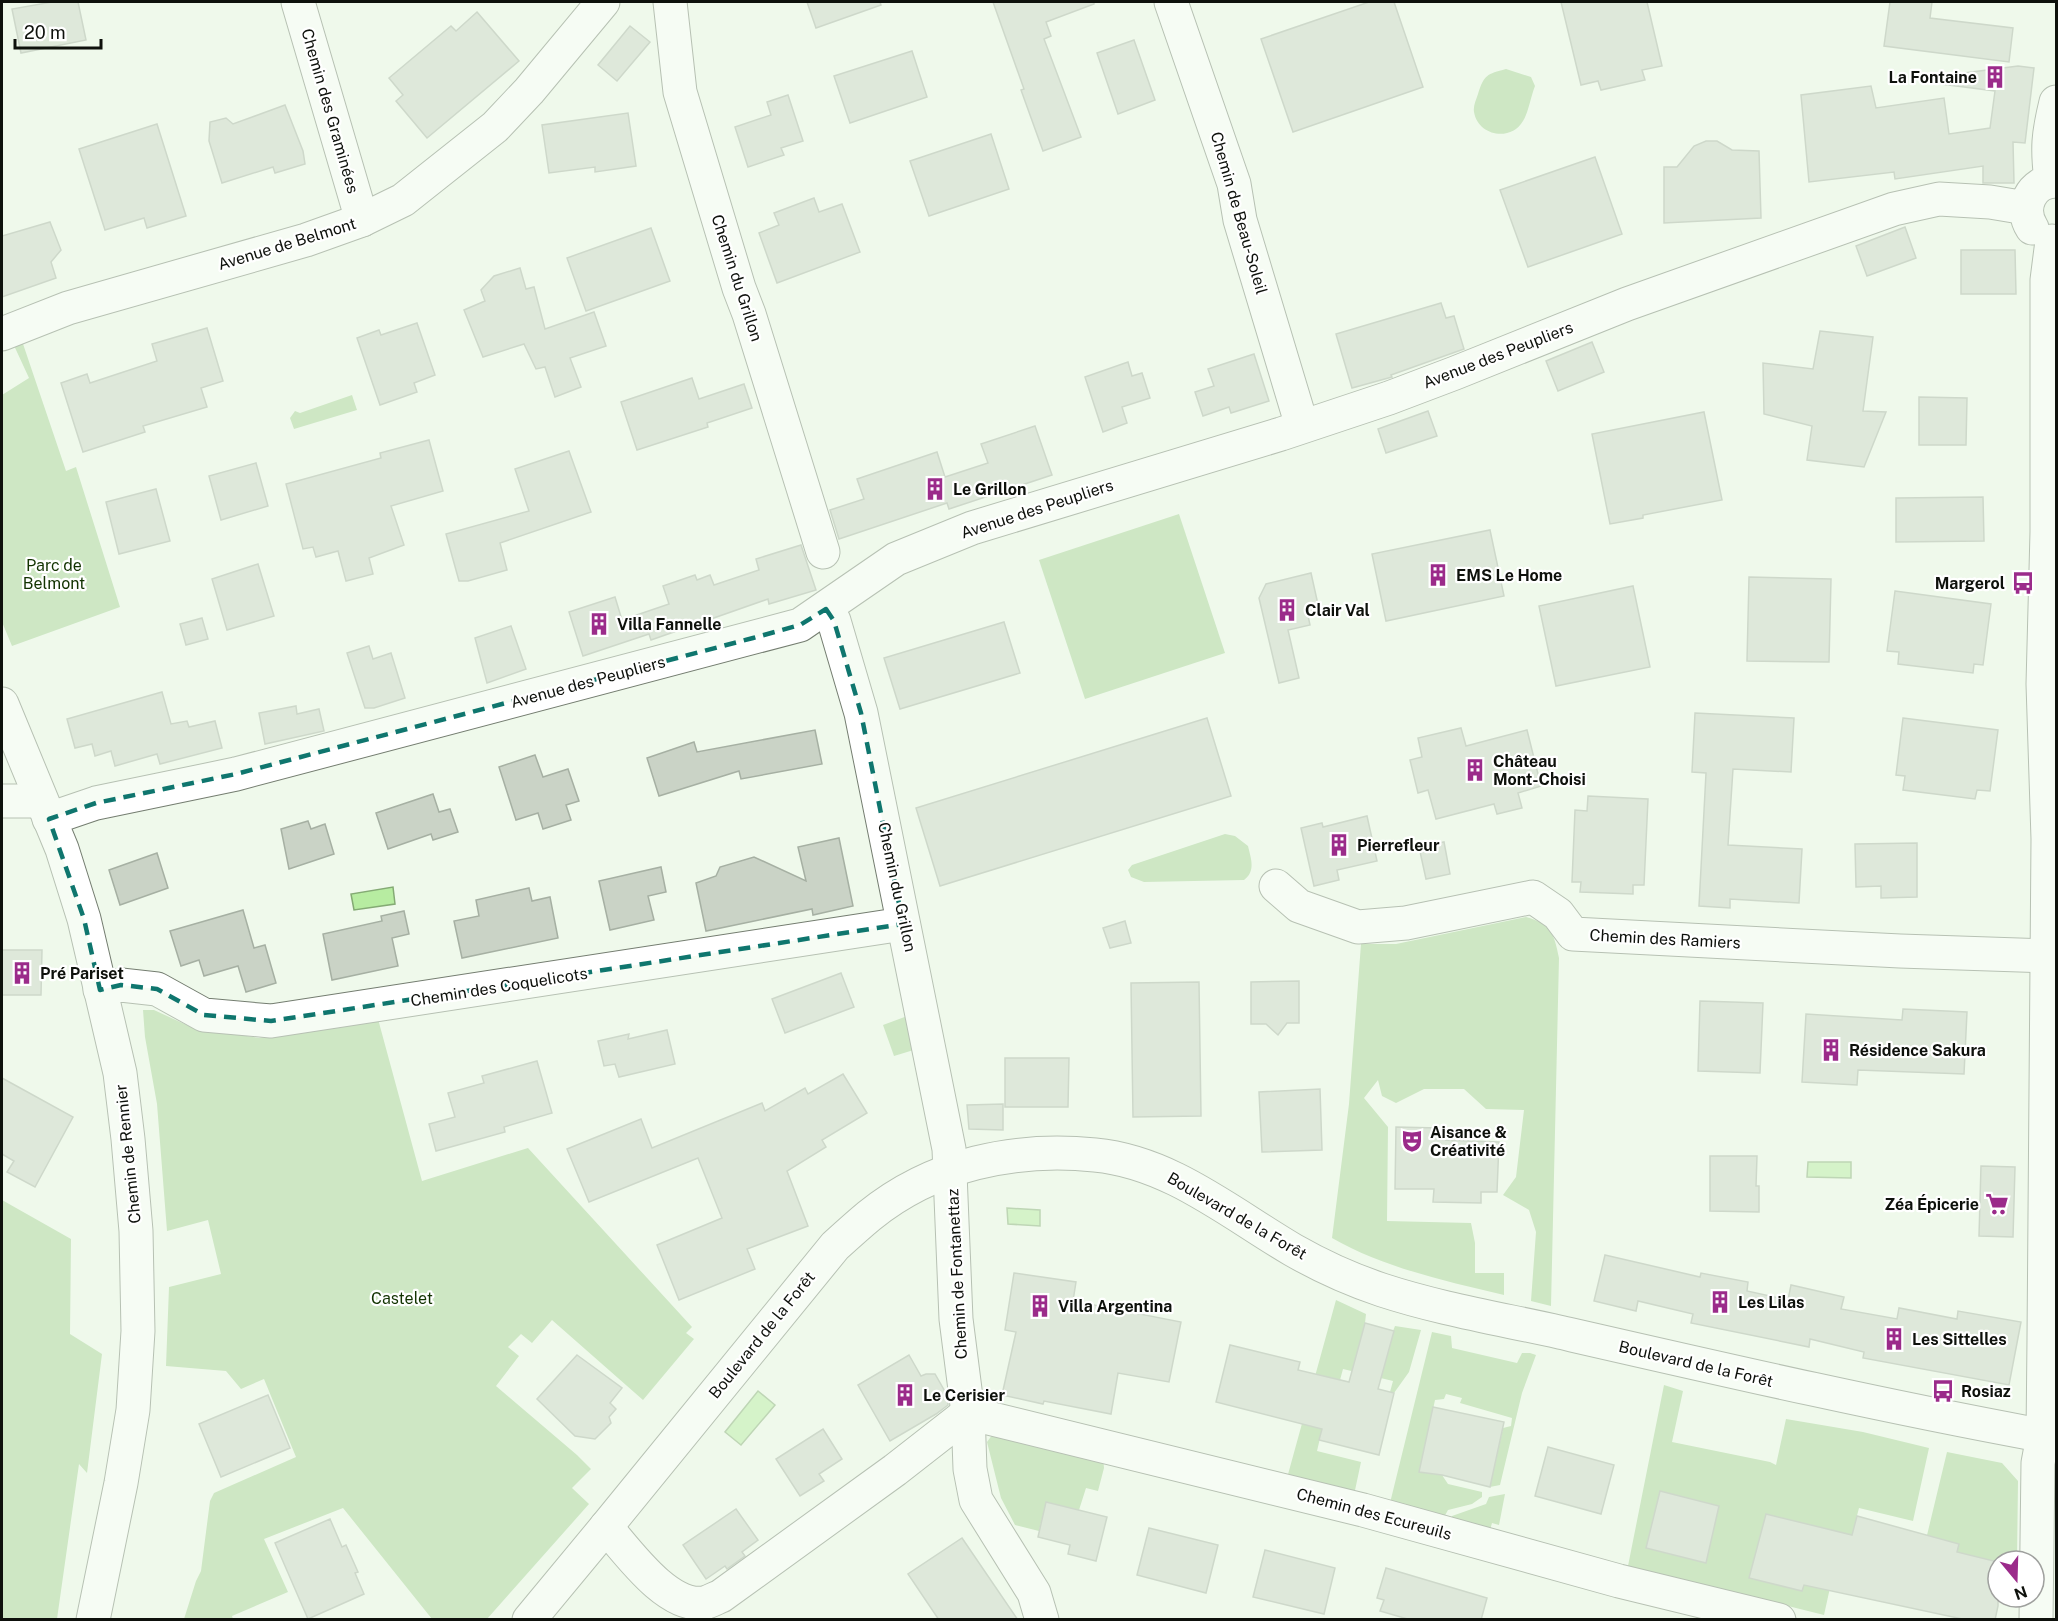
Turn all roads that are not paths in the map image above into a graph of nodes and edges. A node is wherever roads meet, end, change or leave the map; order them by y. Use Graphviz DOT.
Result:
graph roads {
  1 [pos="298,2"];
  2 [pos="603,2"];
  3 [pos="670,2"];
  4 [pos="1171,2"];
  5 [pos="2056,102"];
  6 [pos="2054,181"];
  7 [pos="2026,208"];
  8 [pos="362,220"];
  9 [pos="2054,241"];
  10 [pos="2,334"];
  11 [pos="1302,426"];
  12 [pos="2052,532"];
  13 [pos="823,552"];
  14 [pos="826,609"];
  15 [pos="2,704"];
  16 [pos="2,801"];
  17 [pos="45,810"];
  18 [pos="2052,839"];
  19 [pos="1276,886"];
  20 [pos="903,924"];
  21 [pos="2047,956"];
  22 [pos="100,990"];
  23 [pos="2051,1156"];
  24 [pos="951,1170"];
  25 [pos="968,1413"];
  26 [pos="2050,1437"];
  27 [pos="606,1527"];
  28 [pos="1038,1606"];
  29 [pos="93,1620"];
  30 [pos="529,1620"];
  31 [pos="1779,1620"];
  32 [pos="2036,1620"];
  1 -- 8 [label="street, Chemin des Graminées"];
  2 -- 8 [label="street, Avenue de Belmont"];
  3 -- 13 [label="street, Chemin du Grillon"];
  4 -- 11 [label="street, Chemin de Beau-Soleil"];
  5 -- 6 [label="street"];
  6 -- 7 [label="street"];
  7 -- 9 [label="street"];
  7 -- 11 [label="street, Avenue des Peupliers"];
  8 -- 10 [label="street, Avenue de Belmont"];
  9 -- 12 [label="street"];
  11 -- 14 [label="street, Avenue des Peupliers"];
  12 -- 18 [label="street"];
  14 -- 17 [label="street, Avenue des Peupliers"];
  14 -- 20 [label="street, Chemin du Grillon"];
  15 -- 17 [label="street, Chemin de Rennier"];
  16 -- 17 [label="street, Avenue des Peupliers"];
  17 -- 22 [label="street, Chemin de Rennier"];
  18 -- 21 [label="street"];
  19 -- 21 [label="street, Chemin des Ramiers"];
  20 -- 22 [label="street, Chemin des Coquelicots"];
  20 -- 24 [label="street, Chemin du Grillon"];
  21 -- 23 [label="street"];
  22 -- 29 [label="street, Chemin de Rennier"];
  23 -- 26 [label="street"];
  24 -- 25 [label="street, Chemin de Fontanettaz"];
  24 -- 26 [label="street, Boulevard de la Forêt"];
  24 -- 27 [label="street, Boulevard de la Forêt"];
  25 -- 27 [label="street"];
  25 -- 28 [label="street, Chemin de Fontanettaz"];
  25 -- 31 [label="street, Chemin des Ecureuils"];
  26 -- 32 [label="street"];
  27 -- 30 [label="street, Boulevard de la Forêt"];
}
